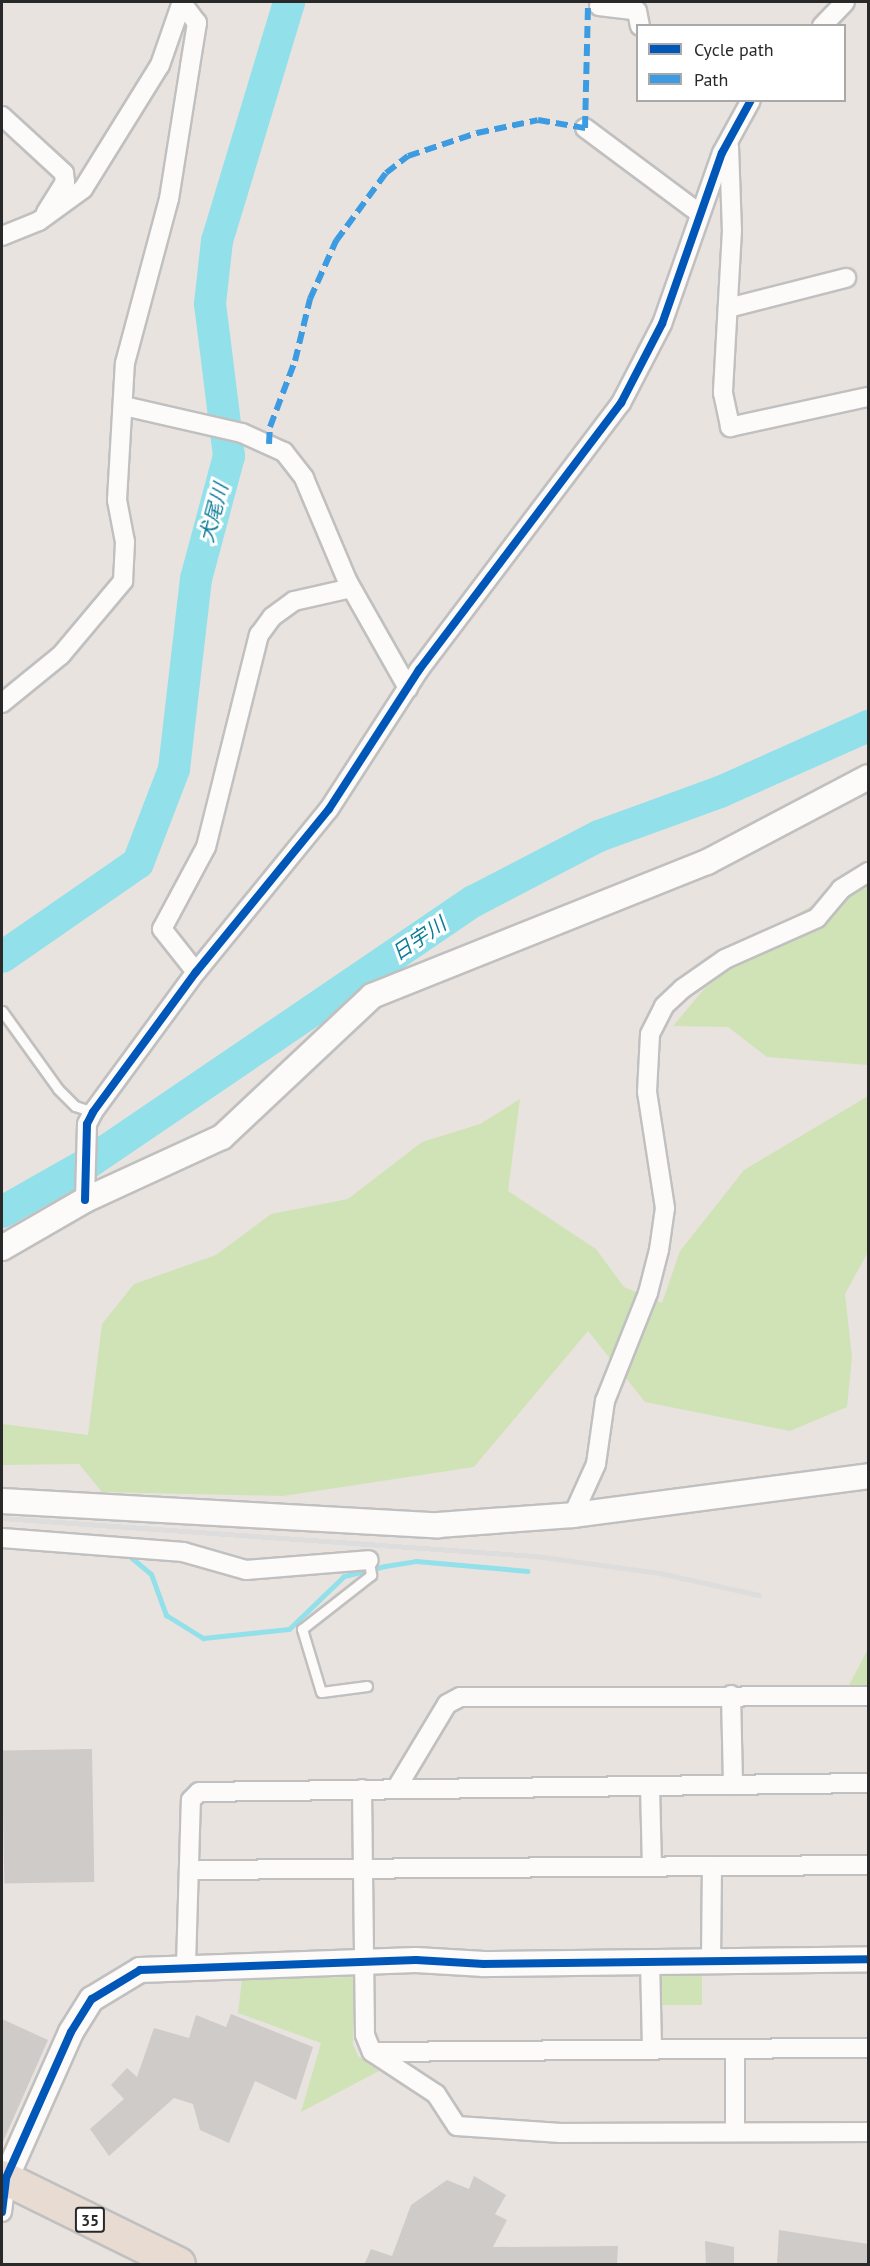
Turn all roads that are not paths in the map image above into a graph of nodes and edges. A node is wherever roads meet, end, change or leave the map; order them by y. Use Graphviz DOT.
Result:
graph roads {
  1 [pos="181,2"];
  2 [pos="187,2"];
  3 [pos="845,2"];
  4 [pos="609,5"];
  5 [pos="640,24"];
  6 [pos="824,24"];
  7 [pos="751,102"];
  8 [pos="2,116"];
  9 [pos="585,128"];
  10 [pos="729,138"];
  11 [pos="699,213"];
  12 [pos="39,221"];
  13 [pos="2,236"];
  14 [pos="846,278"];
  15 [pos="728,308"];
  16 [pos="868,397"];
  17 [pos="124,406"];
  18 [pos="351,588"];
  19 [pos="408,688"];
  20 [pos="2,703"];
  21 [pos="868,777"];
  22 [pos="868,872"];
  23 [pos="196,972"];
  24 [pos="2,1011"];
  25 [pos="90,1118"];
  26 [pos="86,1194"];
  27 [pos="2,1248"];
  28 [pos="868,1476"];
  29 [pos="2,1502"];
  30 [pos="573,1515"];
  31 [pos="2,1538"];
  32 [pos="370,1568"];
  33 [pos="367,1686"];
  34 [pos="731,1695"];
  35 [pos="868,1696"];
  36 [pos="868,1783"];
  37 [pos="733,1785"];
  38 [pos="650,1786"];
  39 [pos="362,1789"];
  40 [pos="396,1789"];
  41 [pos="868,1865"];
  42 [pos="652,1867"];
  43 [pos="712,1867"];
  44 [pos="364,1869"];
  45 [pos="190,1870"];
  46 [pos="868,1959"];
  47 [pos="650,1960"];
  48 [pos="711,1960"];
  49 [pos="364,1963"];
  50 [pos="186,1965"];
  51 [pos="868,2048"];
  52 [pos="735,2049"];
  53 [pos="652,2050"];
  54 [pos="372,2052"];
  55 [pos="735,2132"];
  56 [pos="868,2132"];
  57 [pos="4,2178"];
  58 [pos="2,2212"];
  59 [pos="179,2265"];
  1 -- 2 [label="street"];
  1 -- 12 [label="street"];
  1 -- 17 [label="street"];
  3 -- 6 [label="street"];
  4 -- 5 [label="street"];
  7 -- 10 [label="street"];
  8 -- 12 [label="street"];
  9 -- 11 [label="street"];
  10 -- 11 [label="street"];
  10 -- 15 [label="street"];
  11 -- 19 [label="street"];
  12 -- 13 [label="street"];
  14 -- 15 [label="street"];
  15 -- 16 [label="street"];
  17 -- 18 [label="street"];
  17 -- 20 [label="street"];
  18 -- 19 [label="street"];
  18 -- 23 [label="street"];
  19 -- 23 [label="street"];
  21 -- 26 [label="street"];
  22 -- 30 [label="street"];
  23 -- 25 [label="street"];
  24 -- 25 [label="lane"];
  25 -- 26 [label="street"];
  26 -- 27 [label="street"];
  28 -- 30 [label="street"];
  29 -- 30 [label="street"];
  31 -- 32 [label="street"];
  32 -- 33 [label="lane"];
  34 -- 35 [label="street"];
  34 -- 37 [label="street"];
  34 -- 40 [label="street"];
  36 -- 37 [label="street"];
  37 -- 38 [label="street"];
  38 -- 40 [label="street"];
  38 -- 42 [label="street"];
  39 -- 40 [label="street"];
  39 -- 44 [label="street"];
  39 -- 45 [label="street"];
  41 -- 43 [label="street"];
  42 -- 43 [label="street"];
  42 -- 44 [label="street"];
  43 -- 48 [label="street"];
  44 -- 45 [label="street"];
  44 -- 49 [label="street"];
  45 -- 50 [label="street"];
  46 -- 48 [label="street"];
  47 -- 48 [label="street"];
  47 -- 49 [label="street"];
  47 -- 53 [label="street"];
  49 -- 50 [label="street"];
  49 -- 54 [label="street"];
  50 -- 57 [label="street"];
  51 -- 52 [label="street"];
  52 -- 53 [label="street"];
  52 -- 55 [label="street"];
  53 -- 54 [label="street"];
  54 -- 55 [label="street"];
  55 -- 56 [label="street"];
  57 -- 58 [label="street"];
  57 -- 59 [label="highway, 35"];
}
